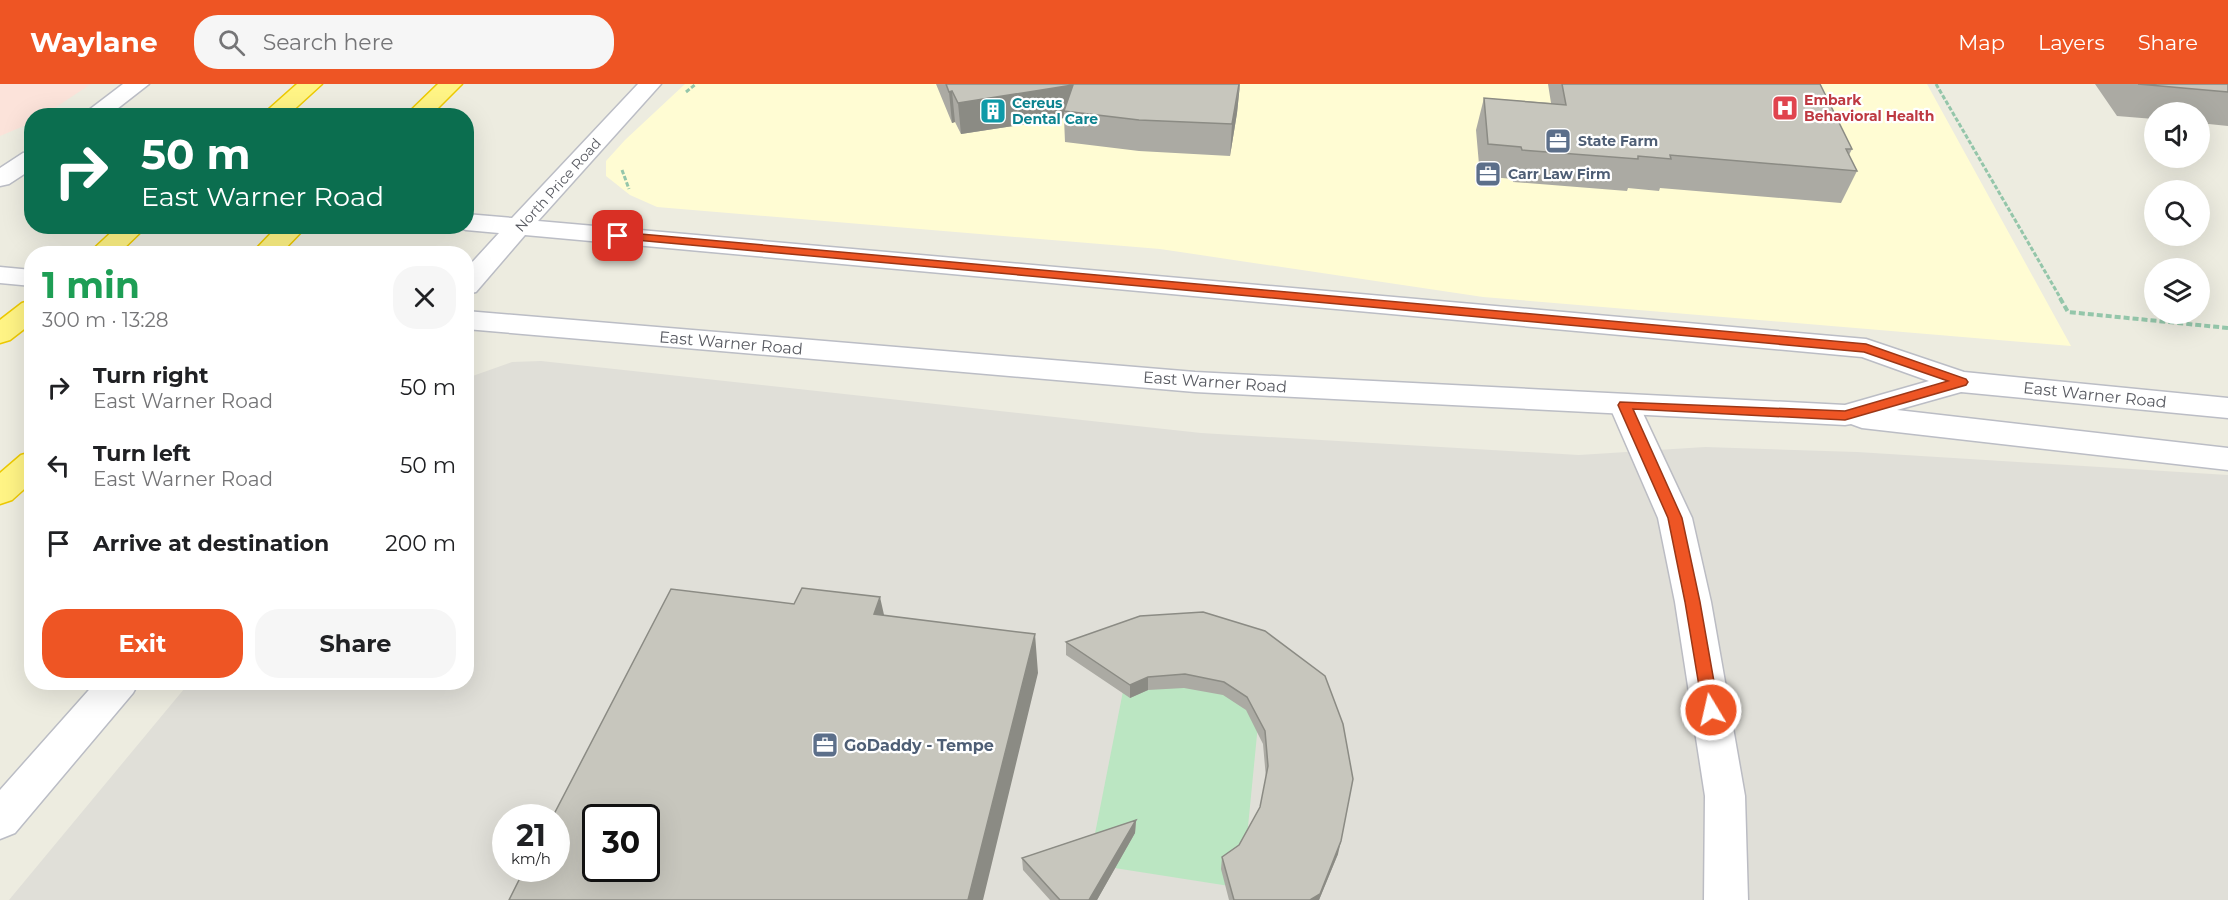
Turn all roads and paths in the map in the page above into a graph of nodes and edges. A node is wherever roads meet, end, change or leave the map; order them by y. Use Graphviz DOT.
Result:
graph roads {
  1 [pos="138,84"];
  2 [pos="311,84"];
  3 [pos="451,84"];
  4 [pos="650,84"];
  5 [pos="1936,84"];
  6 [pos="104,108"];
  7 [pos="282,108"];
  8 [pos="425,108"];
  9 [pos="24,163"];
  10 [pos="1,178"];
  11 [pos="24,180"];
  12 [pos="474,223"];
  13 [pos="521,227"];
  14 [pos="125,234"];
  15 [pos="285,234"];
  16 [pos="110,246"];
  17 [pos="273,246"];
  18 [pos="0,275"];
  19 [pos="24,277"];
  20 [pos="474,277"];
  21 [pos="24,315"];
  22 [pos="474,321"];
  23 [pos="2228,328"];
  24 [pos="0,334"];
  25 [pos="1961,382"];
  26 [pos="1624,405"];
  27 [pos="2228,408"];
  28 [pos="1845,415"];
  29 [pos="2228,459"];
  30 [pos="24,471"];
  31 [pos="0,492"];
  32 [pos="113,690"];
  33 [pos="0,820"];
  34 [pos="1726,900"];
  1 -- 6 [label="main road"];
  2 -- 7 [label="highway"];
  3 -- 8 [label="highway"];
  4 -- 13 [label="main road, North Price Road"];
  5 -- 23 [label="path"];
  9 -- 10 [label="main road"];
  10 -- 11 [label="main road"];
  12 -- 13 [label="main road, East Warner Road"];
  13 -- 20 [label="main road, North Price Road"];
  13 -- 25 [label="main road, East Warner Road"];
  14 -- 16 [label="highway"];
  15 -- 17 [label="highway"];
  18 -- 19 [label="main road"];
  21 -- 24 [label="highway"];
  22 -- 26 [label="main road, East Warner Road"];
  25 -- 27 [label="main road, East Warner Road"];
  25 -- 28 [label="main road, East Warner Road"];
  26 -- 28 [label="main road, East Warner Road"];
  26 -- 34 [label="main road"];
  28 -- 29 [label="main road"];
  30 -- 31 [label="highway"];
  32 -- 33 [label="main road"];
}
